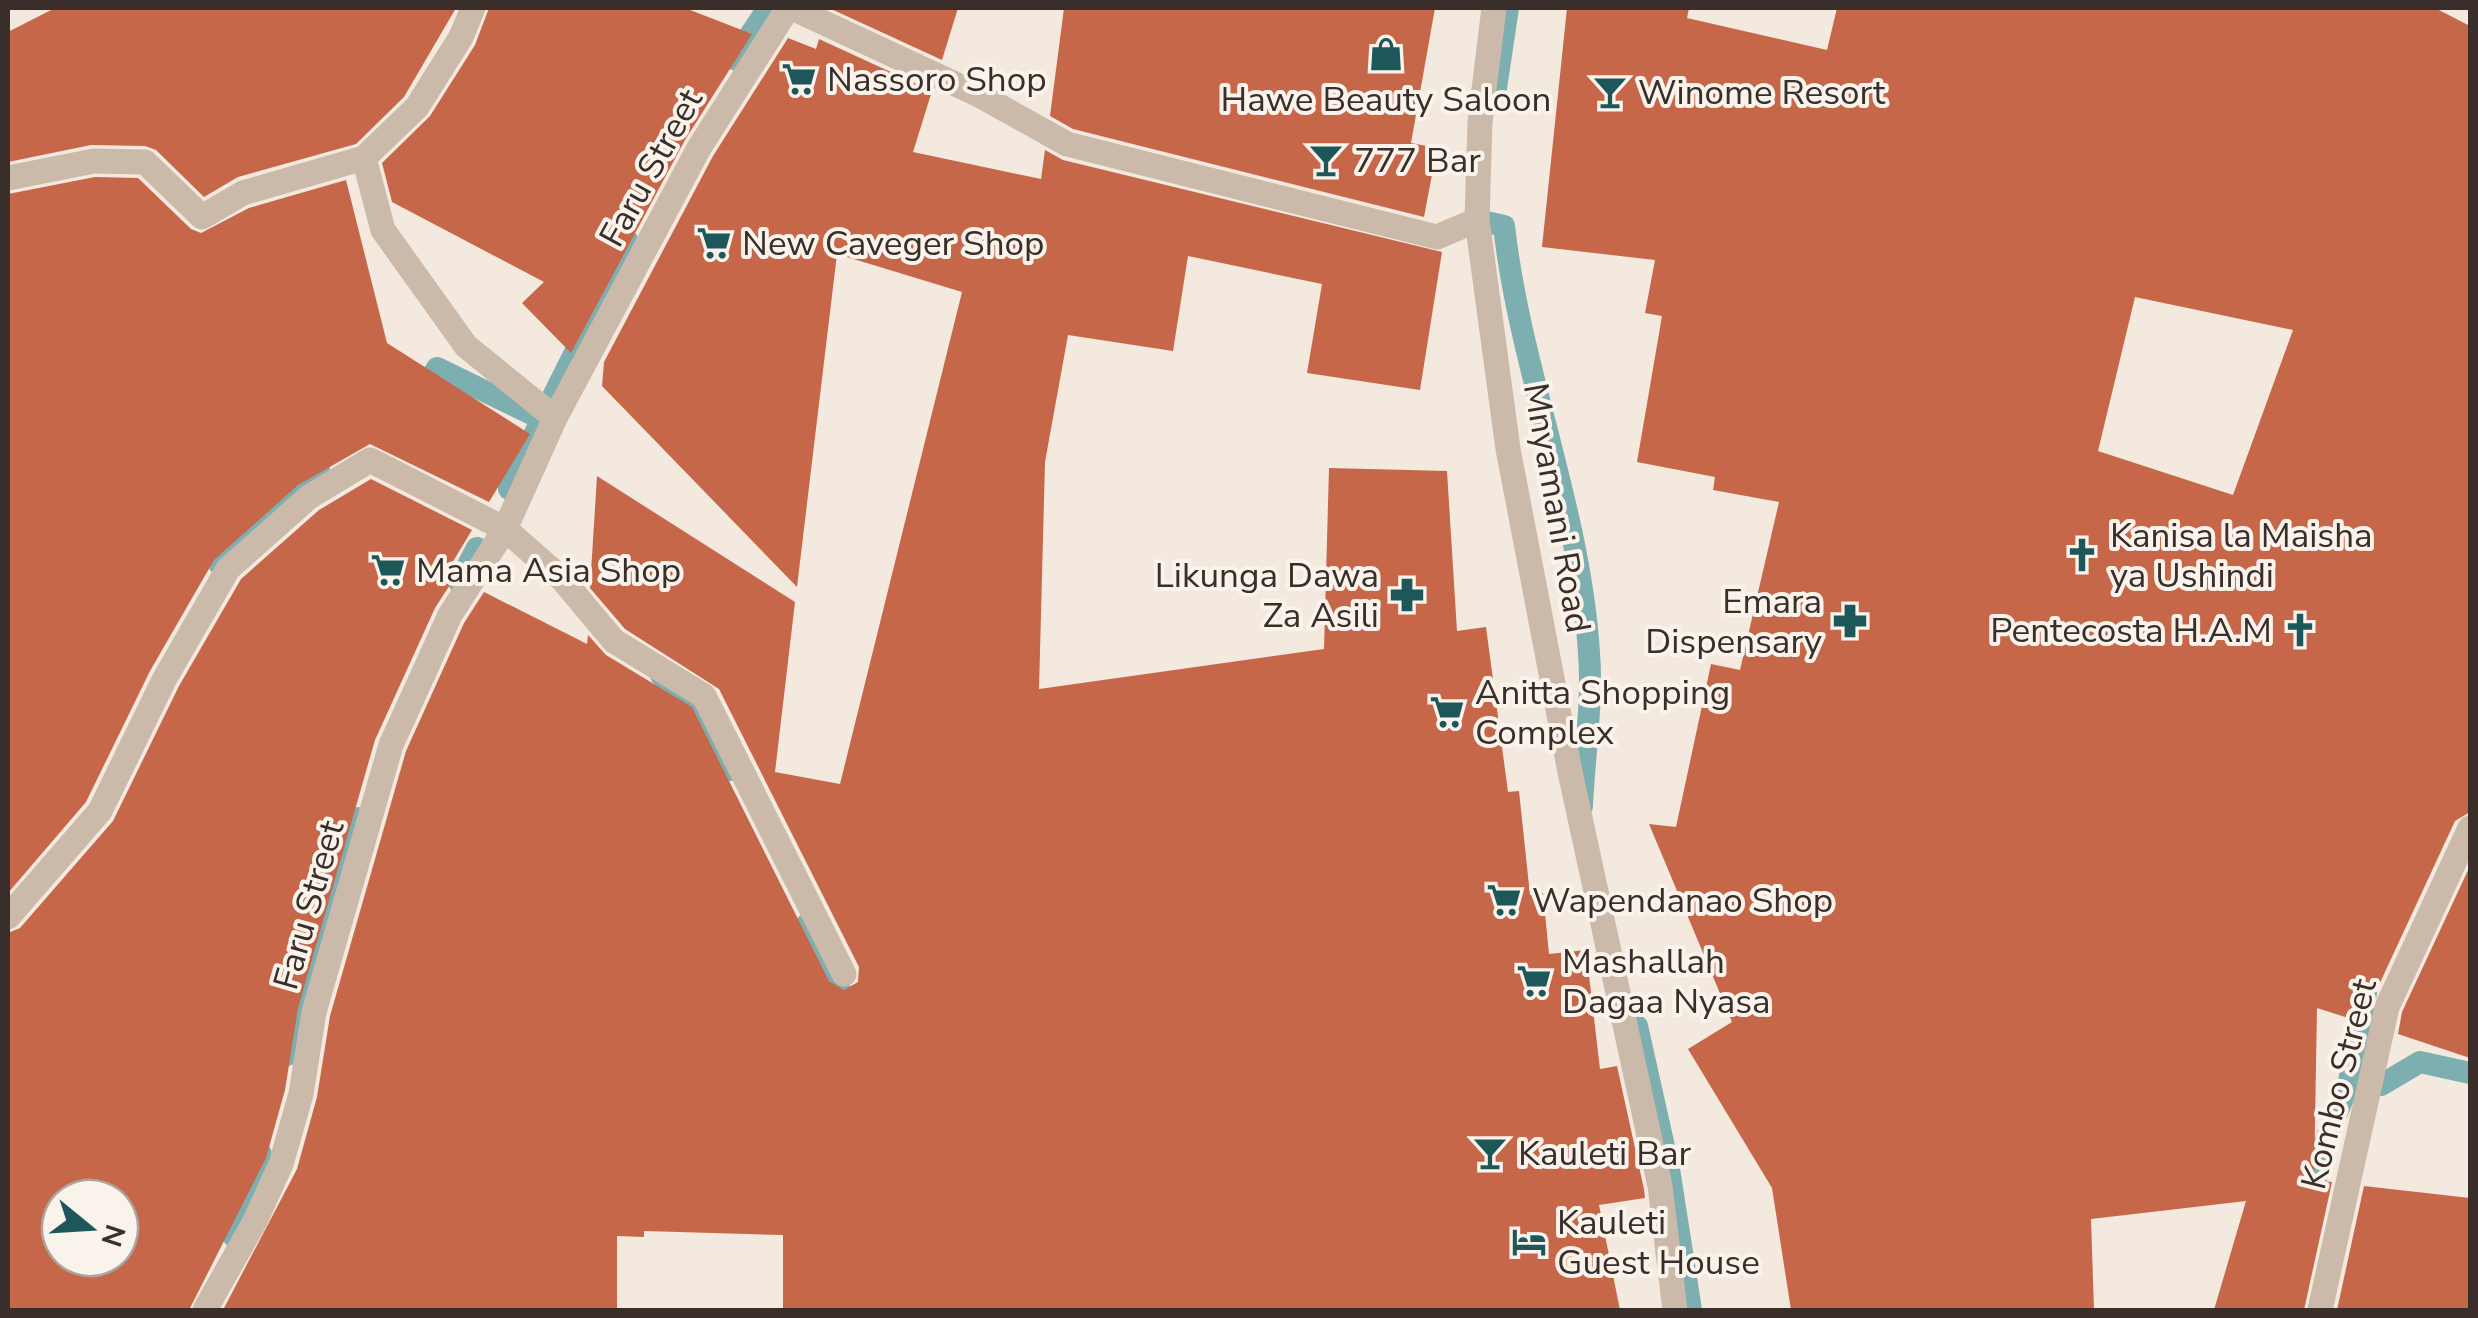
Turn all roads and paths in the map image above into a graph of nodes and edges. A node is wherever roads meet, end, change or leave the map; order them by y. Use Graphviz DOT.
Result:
graph roads {
  1 [pos="473,8"];
  2 [pos="790,8"];
  3 [pos="1494,8"];
  4 [pos="364,158"];
  5 [pos="8,178"];
  6 [pos="1477,220"];
  7 [pos="555,418"];
  8 [pos="505,529"];
  9 [pos="2470,828"];
  10 [pos="8,918"];
  11 [pos="844,974"];
  12 [pos="206,1310"];
  13 [pos="1674,1310"];
  14 [pos="2320,1310"];
  1 -- 4 [label="street"];
  2 -- 6 [label="street"];
  2 -- 7 [label="street, Faru Street"];
  3 -- 6 [label="street, Mnyamani Road"];
  4 -- 5 [label="street"];
  4 -- 7 [label="street"];
  6 -- 13 [label="street, Mnyamani Road"];
  7 -- 8 [label="street, Faru Street"];
  8 -- 10 [label="street"];
  8 -- 11 [label="street"];
  8 -- 12 [label="street, Faru Street"];
  9 -- 14 [label="street, Kombo Street"];
}
